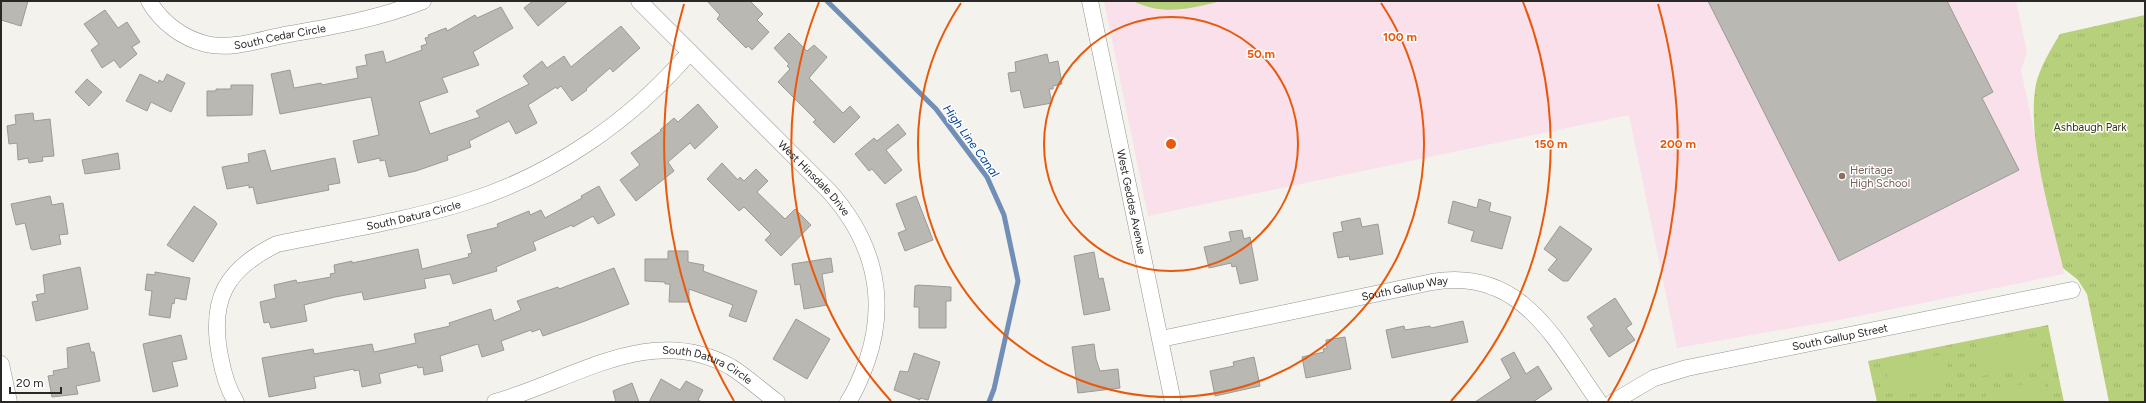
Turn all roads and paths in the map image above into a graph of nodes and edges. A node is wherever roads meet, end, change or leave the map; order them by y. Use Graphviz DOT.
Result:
graph roads {
  1 [pos="149,1"];
  2 [pos="423,1"];
  3 [pos="639,1"];
  4 [pos="1090,1"];
  5 [pos="690,52"];
  6 [pos="2072,290"];
  7 [pos="1161,339"];
  8 [pos="1,364"];
  9 [pos="9,402"];
  10 [pos="236,402"];
  11 [pos="494,402"];
  12 [pos="777,402"];
  13 [pos="848,402"];
  14 [pos="1173,402"];
  15 [pos="1599,402"];
  16 [pos="1613,402"];
  1 -- 2 [label="street, South Cedar Circle"];
  3 -- 5 [label="street, West Hinsdale Drive"];
  4 -- 7 [label="street, West Geddes Avenue"];
  5 -- 10 [label="street, South Datura Circle"];
  5 -- 13 [label="street, West Hinsdale Drive"];
  6 -- 16 [label="street, South Gallup Street"];
  7 -- 14 [label="street, West Geddes Avenue"];
  7 -- 15 [label="street, South Gallup Way"];
  8 -- 9 [label="street"];
  11 -- 12 [label="street, South Datura Circle"];
}
